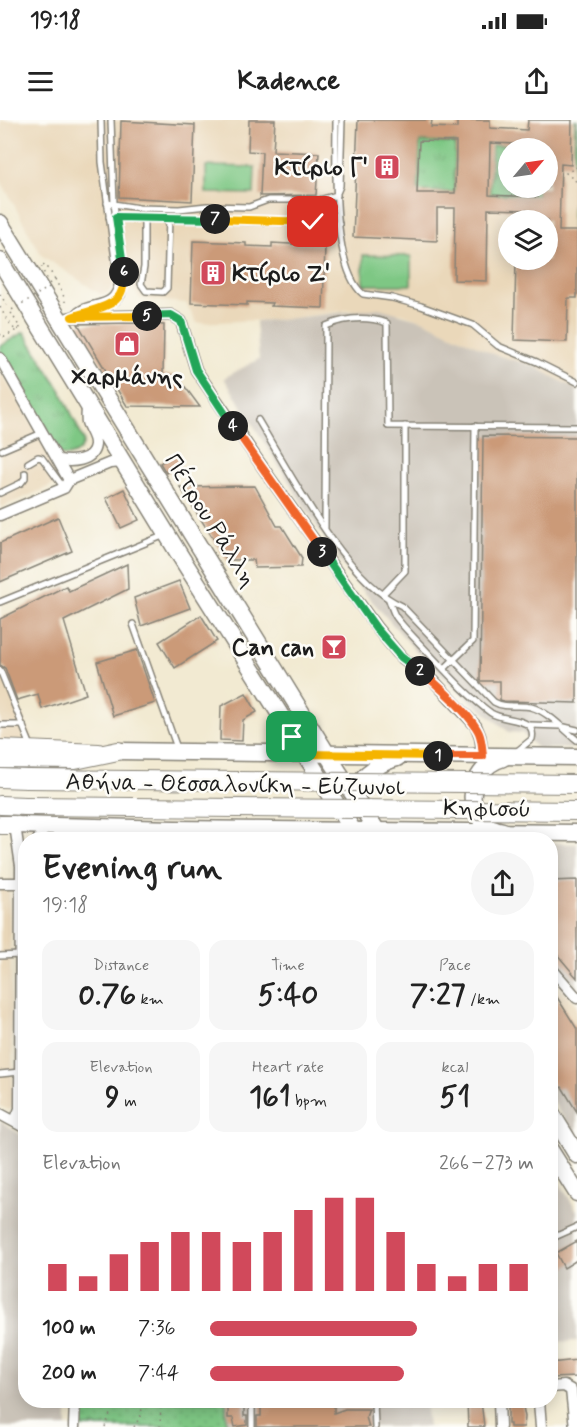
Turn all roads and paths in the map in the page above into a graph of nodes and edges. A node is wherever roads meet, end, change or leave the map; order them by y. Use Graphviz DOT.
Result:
graph roads {
  1 [pos="101,120"];
  2 [pos="111,120"];
  3 [pos="336,120"];
  4 [pos="342,120"];
  5 [pos="577,167"];
  6 [pos="577,182"];
  7 [pos="337,195"];
  8 [pos="107,203"];
  9 [pos="114,204"];
  10 [pos="169,209"];
  11 [pos="109,217"];
  12 [pos="116,217"];
  13 [pos="144,217"];
  14 [pos="169,218"];
  15 [pos="0,223"];
  16 [pos="339,224"];
  17 [pos="0,261"];
  18 [pos="55,279"];
  19 [pos="0,294"];
  20 [pos="0,307"];
  21 [pos="10,309"];
  22 [pos="4,314"];
  23 [pos="65,319"];
  24 [pos="23,326"];
  25 [pos="0,334"];
  26 [pos="0,358"];
  27 [pos="577,382"];
  28 [pos="87,401"];
  29 [pos="258,420"];
  30 [pos="405,426"];
  31 [pos="475,426"];
  32 [pos="577,427"];
  33 [pos="42,433"];
  34 [pos="2,450"];
  35 [pos="59,460"];
  36 [pos="124,462"];
  37 [pos="28,463"];
  38 [pos="25,473"];
  39 [pos="67,484"];
  40 [pos="0,493"];
  41 [pos="0,515"];
  42 [pos="325,528"];
  43 [pos="166,534"];
  44 [pos="383,594"];
  45 [pos="389,600"];
  46 [pos="0,602"];
  47 [pos="133,624"];
  48 [pos="453,660"];
  49 [pos="444,669"];
  50 [pos="0,670"];
  51 [pos="275,710"];
  52 [pos="0,725"];
  53 [pos="23,725"];
  54 [pos="530,726"];
  55 [pos="560,726"];
  56 [pos="577,730"];
  57 [pos="577,740"];
  58 [pos="0,746"];
  59 [pos="32,747"];
  60 [pos="118,751"];
  61 [pos="178,752"];
  62 [pos="263,753"];
  63 [pos="303,754"];
  64 [pos="327,754"];
  65 [pos="406,755"];
  66 [pos="483,756"];
  67 [pos="509,756"];
  68 [pos="577,757"];
  69 [pos="0,759"];
  70 [pos="0,778"];
  71 [pos="577,784"];
  72 [pos="323,785"];
  73 [pos="352,792"];
  74 [pos="0,805"];
  75 [pos="577,811"];
  76 [pos="5,826"];
  77 [pos="297,830"];
  78 [pos="37,832"];
  79 [pos="256,832"];
  80 [pos="277,832"];
  81 [pos="304,832"];
  82 [pos="321,832"];
  83 [pos="354,832"];
  84 [pos="355,832"];
  85 [pos="377,832"];
  86 [pos="503,832"];
  87 [pos="577,833"];
  88 [pos="558,834"];
  89 [pos="18,853"];
  90 [pos="0,883"];
  91 [pos="18,883"];
  92 [pos="18,955"];
  93 [pos="0,956"];
  94 [pos="558,976"];
  95 [pos="577,998"];
  96 [pos="18,1072"];
  97 [pos="0,1074"];
  98 [pos="0,1114"];
  99 [pos="18,1114"];
  100 [pos="15,1121"];
  101 [pos="18,1123"];
  102 [pos="558,1124"];
  103 [pos="577,1155"];
  104 [pos="558,1176"];
  105 [pos="577,1193"];
  106 [pos="577,1227"];
  107 [pos="558,1235"];
  108 [pos="558,1386"];
  109 [pos="75,1408"];
  110 [pos="110,1408"];
  111 [pos="142,1408"];
  112 [pos="161,1408"];
  113 [pos="252,1408"];
  114 [pos="374,1408"];
  115 [pos="499,1408"];
  116 [pos="539,1408"];
  117 [pos="74,1427"];
  118 [pos="105,1427"];
  119 [pos="134,1427"];
  120 [pos="160,1427"];
  121 [pos="252,1427"];
  122 [pos="375,1427"];
  123 [pos="500,1427"];
  124 [pos="542,1427"];
  125 [pos="575,1427"];
  1 -- 8 [label="lane"];
  2 -- 9 [label="lane"];
  3 -- 7 [label="lane"];
  4 -- 7 [label="lane"];
  5 -- 6 [label="path"];
  7 -- 10 [label="lane"];
  7 -- 16 [label="lane"];
  8 -- 9 [label="lane"];
  8 -- 11 [label="lane"];
  9 -- 10 [label="lane"];
  9 -- 12 [label="lane"];
  10 -- 14 [label="lane"];
  11 -- 12 [label="lane"];
  11 -- 23 [label="lane"];
  12 -- 13 [label="lane"];
  12 -- 23 [label="lane"];
  13 -- 14 [label="lane"];
  13 -- 14 [label="lane"];
  14 -- 16 [label="lane"];
  15 -- 23 [label="main road, Πέτρου Ράλλη"];
  16 -- 27 [label="lane"];
  17 -- 28 [label="main road, Πέτρου Ράλλη"];
  18 -- 21 [label="path, bridge"];
  19 -- 21 [label="path"];
  20 -- 22 [label="path"];
  21 -- 22 [label="path, bridge"];
  21 -- 22 [label="path, bridge"];
  23 -- 64 [label="main road, Πέτρου Ράλλη"];
  23 -- 66 [label="street"];
  24 -- 25 [label="path"];
  26 -- 33 [label="street"];
  28 -- 35 [label="street"];
  28 -- 36 [label="main road, Πέτρου Ράλλη"];
  29 -- 42 [label="lane"];
  30 -- 31 [label="lane"];
  30 -- 42 [label="lane"];
  30 -- 44 [label="lane"];
  31 -- 32 [label="lane"];
  31 -- 48 [label="lane"];
  33 -- 34 [label="lane"];
  33 -- 35 [label="street"];
  35 -- 39 [label="street"];
  36 -- 39 [label="street"];
  36 -- 43 [label="main road, Πέτρου Ράλλη"];
  37 -- 39 [label="lane"];
  38 -- 40 [label="lane"];
  39 -- 41 [label="street"];
  42 -- 44 [label="lane"];
  43 -- 46 [label="lane"];
  43 -- 51 [label="main road, Πέτρου Ράλλη"];
  44 -- 45 [label="lane"];
  45 -- 48 [label="lane"];
  45 -- 49 [label="lane"];
  47 -- 61 [label="lane"];
  48 -- 49 [label="lane"];
  48 -- 55 [label="lane"];
  49 -- 54 [label="lane"];
  50 -- 53 [label="lane"];
  51 -- 62 [label="main road"];
  51 -- 63 [label="main road, Πέτρου Ράλλη"];
  52 -- 53 [label="lane"];
  53 -- 59 [label="lane"];
  54 -- 55 [label="lane"];
  54 -- 67 [label="lane"];
  55 -- 56 [label="lane"];
  55 -- 57 [label="lane"];
  58 -- 59 [label="street"];
  59 -- 60 [label="street"];
  60 -- 61 [label="main road"];
  60 -- 69 [label="highway"];
  61 -- 62 [label="main road"];
  62 -- 63 [label="main road"];
  63 -- 64 [label="main road"];
  63 -- 72 [label="main road, Πέτρου Ράλλη"];
  64 -- 65 [label="main road"];
  64 -- 72 [label="main road"];
  64 -- 73 [label="main road, Πέτρου Ράλλη"];
  65 -- 66 [label="main road"];
  65 -- 73 [label="main road"];
  66 -- 67 [label="main road"];
  67 -- 68 [label="main road"];
  67 -- 86 [label="main road"];
  70 -- 71 [label="highway, Αθήνα - Θεσσαλονίκη - Εύζωνοι, bridge"];
  72 -- 79 [label="main road"];
  72 -- 83 [label="main road, Πέτρου Ράλλη"];
  73 -- 84 [label="main road"];
  73 -- 85 [label="main road, Πέτρου Ράλλη"];
  74 -- 75 [label="highway, Αθήνα - Θεσσαλονίκη - Εύζωνοι, bridge"];
  76 -- 78 [label="main road, Κηφισού"];
  76 -- 89 [label="street"];
  77 -- 80 [label="main road, Κηφισού"];
  77 -- 81 [label="main road"];
  77 -- 82 [label="main road, Κηφισού"];
  87 -- 88 [label="main road, Κηφισού"];
  90 -- 91 [label="street"];
  92 -- 93 [label="lane"];
  94 -- 95 [label="street"];
  96 -- 97 [label="lane"];
  98 -- 100 [label="street"];
  99 -- 100 [label="street"];
  100 -- 101 [label="street"];
  102 -- 103 [label="main road"];
  104 -- 105 [label="main road"];
  106 -- 107 [label="lane"];
  108 -- 125 [label="street"];
  109 -- 117 [label="street"];
  110 -- 118 [label="path"];
  111 -- 119 [label="path"];
  112 -- 120 [label="path"];
  113 -- 121 [label="lane"];
  114 -- 122 [label="lane"];
  115 -- 123 [label="street"];
  116 -- 124 [label="street"];
}
